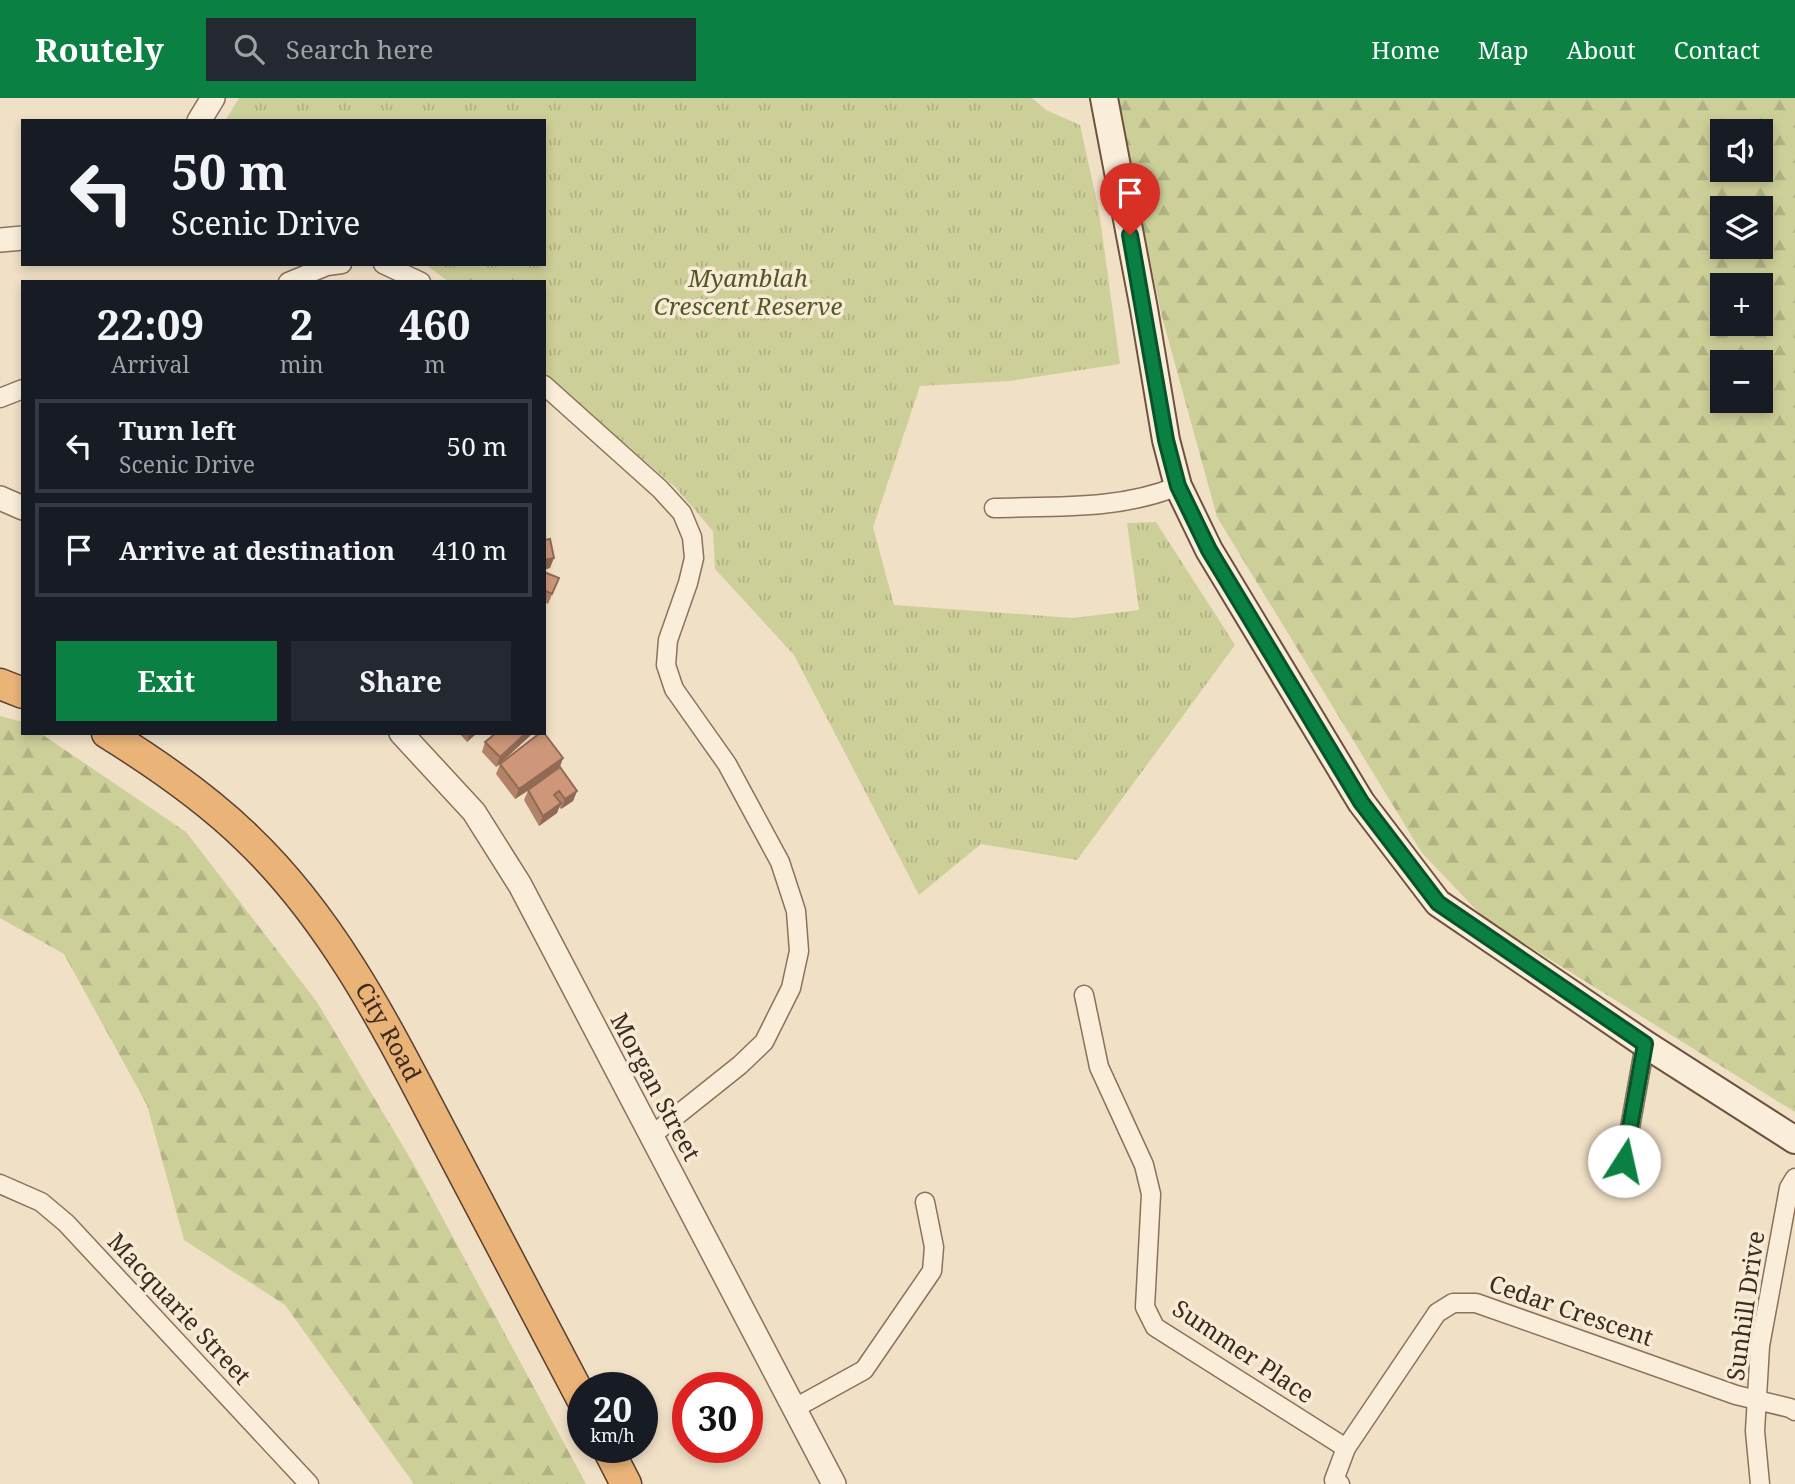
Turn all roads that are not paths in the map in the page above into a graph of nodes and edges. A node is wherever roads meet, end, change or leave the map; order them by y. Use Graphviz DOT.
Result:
graph roads {
  1 [pos="214,98"];
  2 [pos="1104,98"];
  3 [pos="200,119"];
  4 [pos="21,238"];
  5 [pos="0,240"];
  6 [pos="327,266"];
  7 [pos="387,266"];
  8 [pos="293,280"];
  9 [pos="418,280"];
  10 [pos="546,387"];
  11 [pos="21,389"];
  12 [pos="0,398"];
  13 [pos="1178,486"];
  14 [pos="0,498"];
  15 [pos="21,507"];
  16 [pos="993,508"];
  17 [pos="0,684"];
  18 [pos="21,692"];
  19 [pos="110,735"];
  20 [pos="403,735"];
  21 [pos="1084,995"];
  22 [pos="1645,1044"];
  23 [pos="651,1136"];
  24 [pos="1795,1140"];
  25 [pos="1624,1161"];
  26 [pos="1795,1178"];
  27 [pos="0,1184"];
  28 [pos="925,1202"];
  29 [pos="568,1372"];
  30 [pos="1757,1401"];
  31 [pos="795,1408"];
  32 [pos="1795,1411"];
  33 [pos="1346,1448"];
  34 [pos="615,1463"];
  35 [pos="1337,1482"];
  36 [pos="309,1484"];
  37 [pos="626,1484"];
  38 [pos="834,1484"];
  39 [pos="1760,1484"];
  1 -- 3 [label="street"];
  2 -- 13 [label="main road"];
  4 -- 5 [label="street"];
  6 -- 8 [label="street"];
  7 -- 9 [label="street"];
  10 -- 23 [label="street"];
  11 -- 12 [label="street"];
  13 -- 16 [label="street"];
  13 -- 22 [label="main road"];
  14 -- 15 [label="street"];
  17 -- 18 [label="highway"];
  19 -- 29 [label="highway, City Road"];
  20 -- 23 [label="street, Morgan Street"];
  21 -- 33 [label="street, Summer Place"];
  22 -- 24 [label="main road"];
  22 -- 25 [label="street"];
  23 -- 31 [label="street, Morgan Street"];
  26 -- 30 [label="street, Sunhill Drive"];
  27 -- 36 [label="street, Macquarie Street"];
  28 -- 31 [label="street"];
  30 -- 32 [label="street, Cedar Crescent"];
  30 -- 33 [label="street, Cedar Crescent"];
  30 -- 39 [label="street, Sunhill Drive"];
  31 -- 38 [label="street, Morgan Street"];
  33 -- 35 [label="street, Cedar Crescent"];
  34 -- 37 [label="highway"];
}
